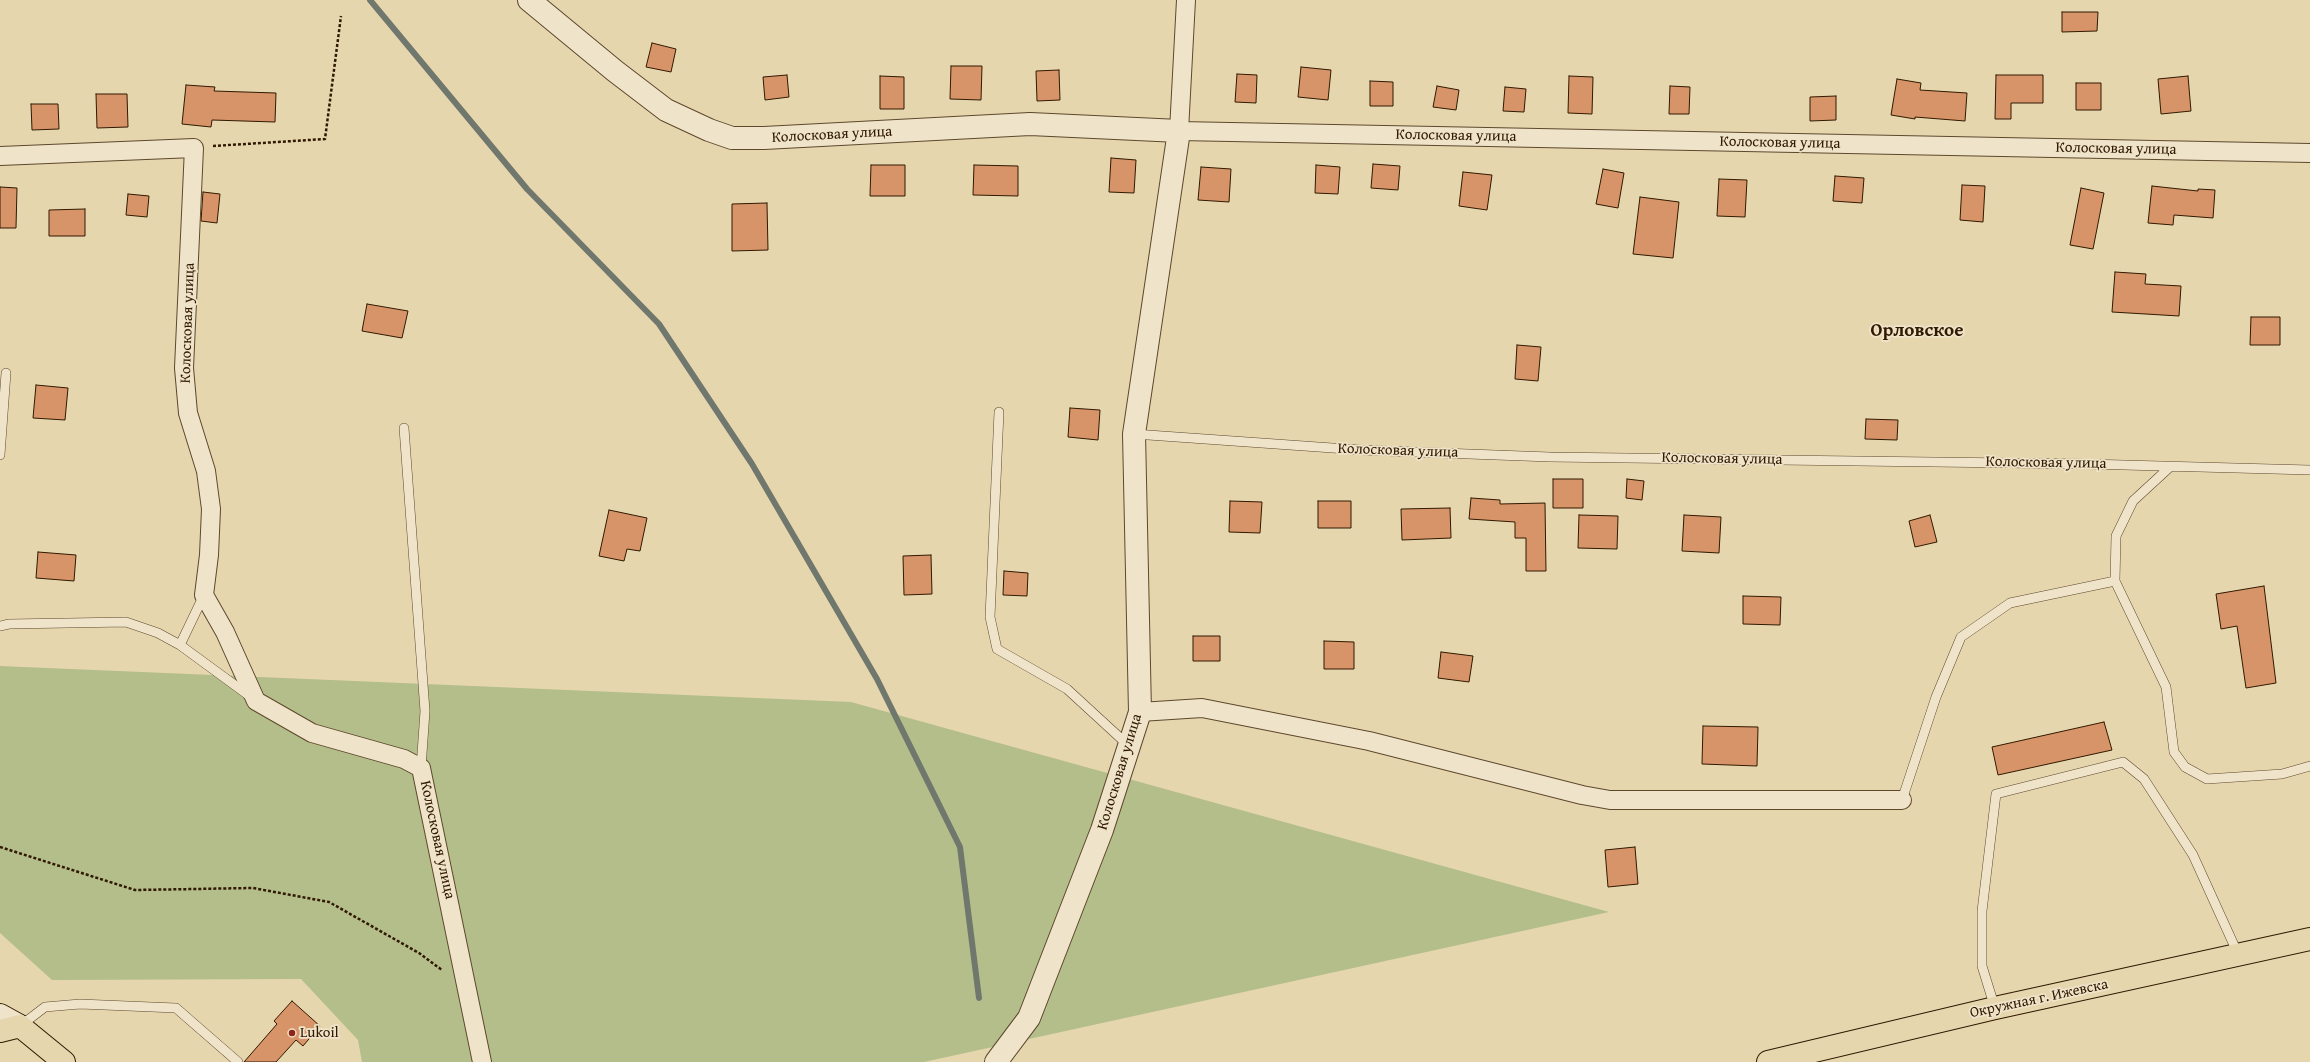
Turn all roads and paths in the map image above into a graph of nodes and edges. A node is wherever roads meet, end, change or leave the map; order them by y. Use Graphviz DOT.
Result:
graph roads {
  1 [pos="529,0"];
  2 [pos="1186,0"];
  3 [pos="341,16"];
  4 [pos="1179,131"];
  5 [pos="194,148"];
  6 [pos="2310,153"];
  7 [pos="0,156"];
  8 [pos="6,373"];
  9 [pos="999,412"];
  10 [pos="404,428"];
  11 [pos="1134,434"];
  12 [pos="0,455"];
  13 [pos="2172,466"];
  14 [pos="2310,470"];
  15 [pos="2115,581"];
  16 [pos="204,595"];
  17 [pos="0,626"];
  18 [pos="180,645"];
  19 [pos="256,701"];
  20 [pos="1140,712"];
  21 [pos="1129,746"];
  22 [pos="2310,766"];
  23 [pos="421,768"];
  24 [pos="1902,800"];
  25 [pos="0,847"];
  26 [pos="2310,939"];
  27 [pos="2238,956"];
  28 [pos="467,988"];
  29 [pos="1996,1008"];
  30 [pos="0,1015"];
  31 [pos="10,1029"];
  32 [pos="64,1062"];
  33 [pos="238,1062"];
  34 [pos="482,1062"];
  35 [pos="996,1062"];
  36 [pos="1768,1062"];
  1 -- 4 [label="street, Колосковая улица"];
  2 -- 4 [label="street"];
  3 -- 5 [label="path"];
  4 -- 6 [label="street, Колосковая улица"];
  4 -- 11 [label="street, Колосковая улица"];
  5 -- 7 [label="street"];
  5 -- 16 [label="street, Колосковая улица"];
  8 -- 12 [label="lane"];
  9 -- 21 [label="lane"];
  10 -- 23 [label="lane"];
  11 -- 13 [label="lane, Колосковая улица"];
  11 -- 20 [label="street, Колосковая улица"];
  13 -- 14 [label="lane, Колосковая улица"];
  13 -- 15 [label="lane"];
  15 -- 22 [label="lane"];
  15 -- 24 [label="lane"];
  16 -- 18 [label="lane"];
  16 -- 19 [label="street"];
  17 -- 18 [label="lane"];
  18 -- 19 [label="lane"];
  19 -- 23 [label="street, Колосковая улица"];
  20 -- 21 [label="street, Колосковая улица"];
  20 -- 24 [label="street"];
  21 -- 35 [label="street, Колосковая улица"];
  23 -- 28 [label="street, Колосковая улица"];
  25 -- 28 [label="path"];
  26 -- 27 [label="main road, Окружная г. Ижевска"];
  27 -- 29 [label="main road, Окружная г. Ижевска"];
  27 -- 29 [label="lane"];
  28 -- 34 [label="street, Колосковая улица"];
  29 -- 36 [label="main road, Окружная г. Ижевска"];
  30 -- 31 [label="street"];
  31 -- 32 [label="main road"];
  31 -- 33 [label="lane"];
}
